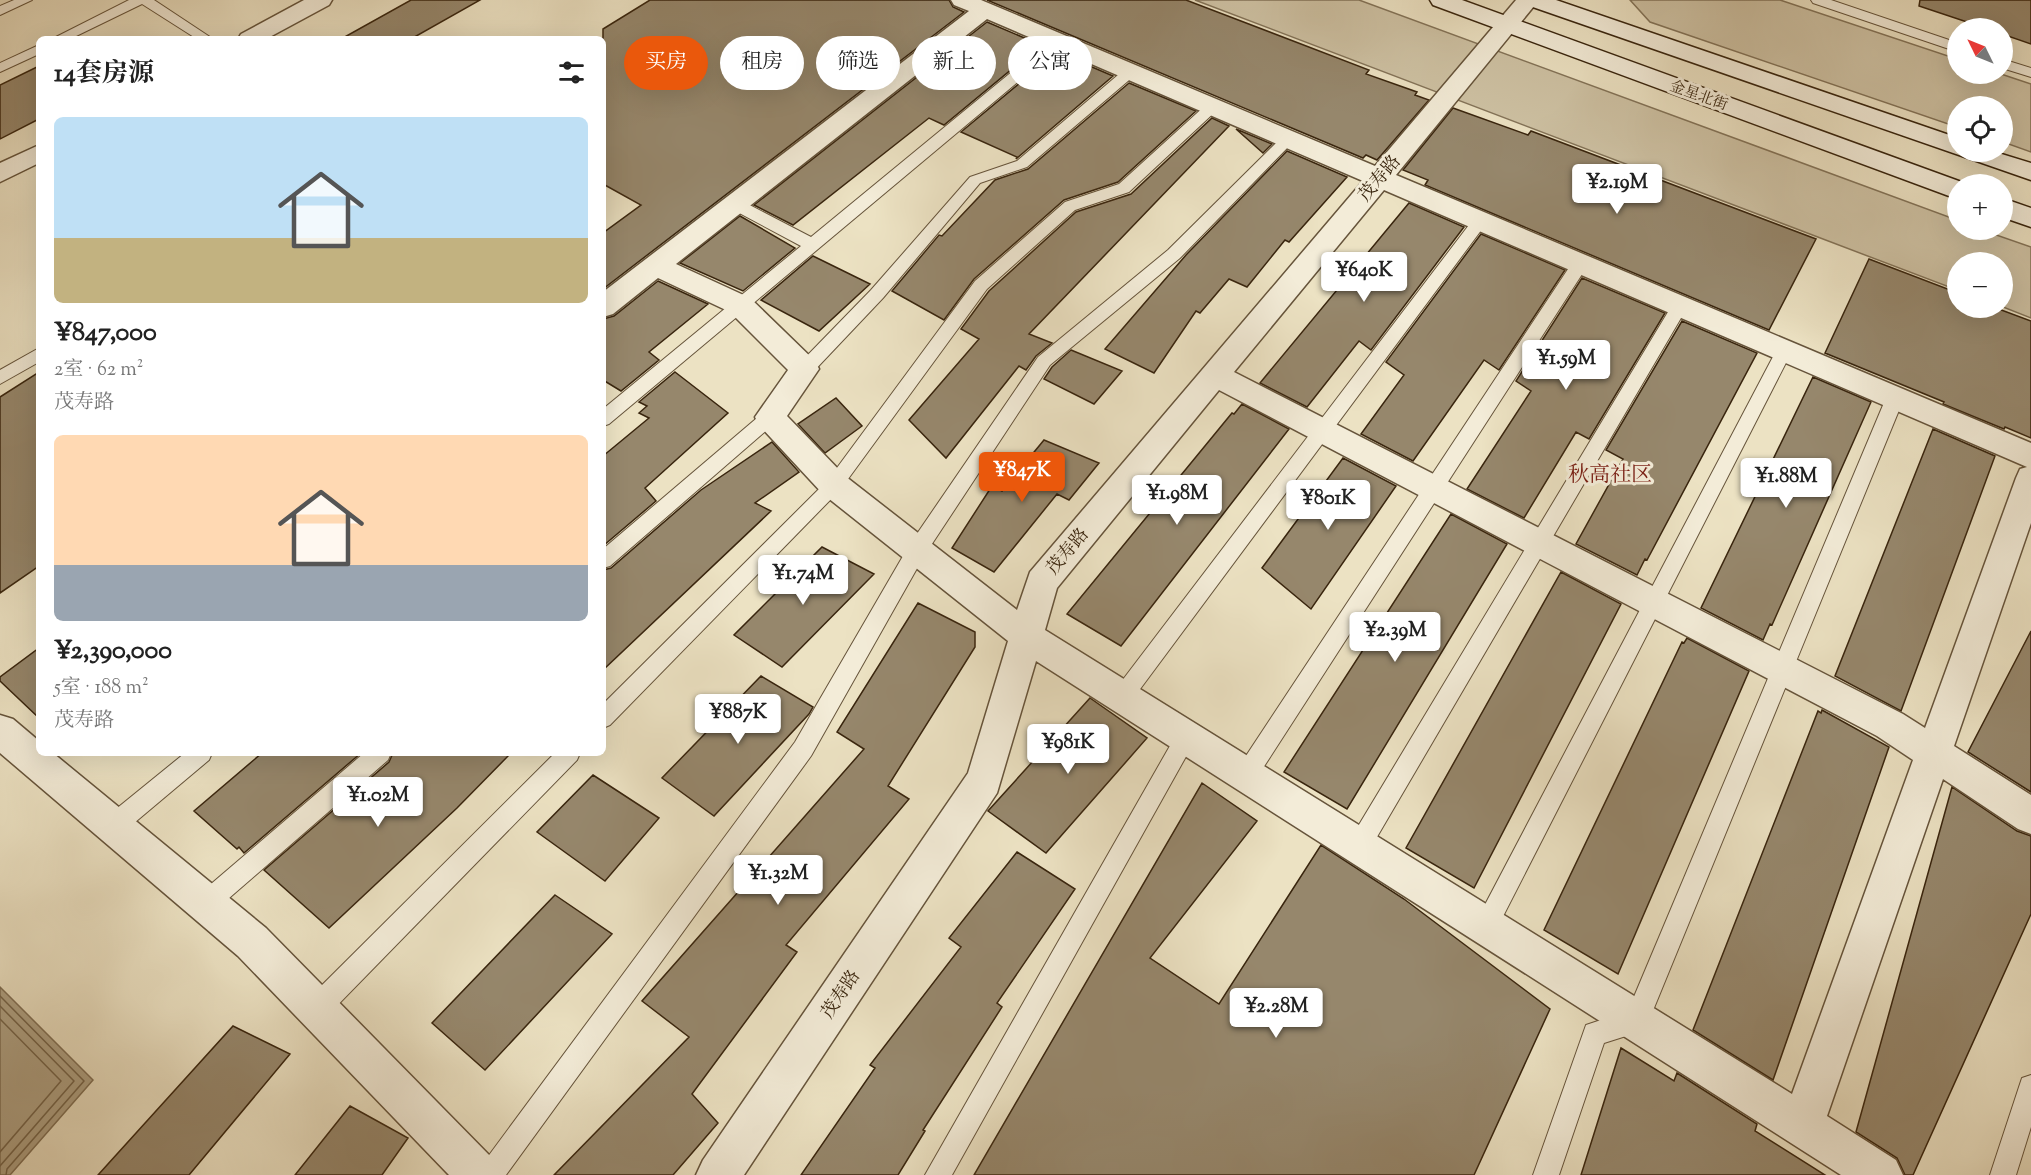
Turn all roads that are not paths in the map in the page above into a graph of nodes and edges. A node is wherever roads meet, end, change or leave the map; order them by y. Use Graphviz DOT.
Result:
graph roads {
  1 [pos="25,0"];
  2 [pos="139,0"];
  3 [pos="145,0"];
  4 [pos="321,0"];
  5 [pos="1441,0"];
  6 [pos="1535,0"];
  7 [pos="1818,0"];
  8 [pos="973,5"];
  9 [pos="0,11"];
  10 [pos="1518,12"];
  11 [pos="65,36"];
  12 [pos="201,36"];
  13 [pos="255,36"];
  14 [pos="1046,36"];
  15 [pos="1947,44"];
  16 [pos="36,50"];
  17 [pos="1092,56"];
  18 [pos="2013,67"];
  19 [pos="0,68"];
  20 [pos="1130,72"];
  21 [pos="2031,73"];
  22 [pos="1008,83"];
  23 [pos="1212,107"];
  24 [pos="1288,139"];
  25 [pos="1947,143"];
  26 [pos="36,155"];
  27 [pos="2001,162"];
  28 [pos="2031,172"];
  29 [pos="0,174"];
  30 [pos="1379,178"];
  31 [pos="1947,186"];
  32 [pos="735,204"];
  33 [pos="2013,211"];
  34 [pos="2031,218"];
  35 [pos="1480,221"];
  36 [pos="813,245"];
  37 [pos="1580,264"];
  38 [pos="655,266"];
  39 [pos="606,305"];
  40 [pos="740,305"];
  41 [pos="1680,306"];
  42 [pos="1784,351"];
  43 [pos="36,356"];
  44 [pos="805,369"];
  45 [pos="1215,375"];
  46 [pos="0,378"];
  47 [pos="1895,398"];
  48 [pos="606,417"];
  49 [pos="770,417"];
  50 [pos="1322,431"];
  51 [pos="2031,456"];
  52 [pos="2031,478"];
  53 [pos="834,485"];
  54 [pos="1434,489"];
  55 [pos="1539,543"];
  56 [pos="917,550"];
  57 [pos="606,558"];
  58 [pos="1654,603"];
  59 [pos="1026,636"];
  60 [pos="1783,670"];
  61 [pos="1122,697"];
  62 [pos="606,715"];
  63 [pos="1186,737"];
  64 [pos="22,744"];
  65 [pos="1934,754"];
  66 [pos="197,756"];
  67 [pos="377,756"];
  68 [pos="566,756"];
  69 [pos="1246,775"];
  70 [pos="2031,816"];
  71 [pos="113,826"];
  72 [pos="1359,846"];
  73 [pos="205,904"];
  74 [pos="1486,926"];
  75 [pos="316,1009"];
  76 [pos="1636,1021"];
  77 [pos="2031,1087"];
  78 [pos="1802,1125"];
  79 [pos="479,1175"];
  80 [pos="490,1175"];
  81 [pos="718,1175"];
  82 [pos="938,1175"];
  83 [pos="1546,1175"];
  84 [pos="1881,1175"];
  85 [pos="2003,1175"];
  1 -- 9 [label="lane"];
  2 -- 11 [label="lane"];
  3 -- 12 [label="lane"];
  4 -- 13 [label="street"];
  5 -- 10 [label="street, 金星北街"];
  6 -- 25 [label="street, 金星北街"];
  7 -- 15 [label="lane"];
  8 -- 14 [label="street"];
  8 -- 32 [label="street"];
  10 -- 30 [label="street, 茂寿路"];
  10 -- 31 [label="street, 金星北街"];
  16 -- 19 [label="lane"];
  17 -- 20 [label="street"];
  18 -- 21 [label="lane"];
  20 -- 23 [label="street"];
  20 -- 44 [label="lane"];
  22 -- 36 [label="lane"];
  23 -- 24 [label="street"];
  23 -- 53 [label="lane"];
  24 -- 30 [label="street"];
  24 -- 56 [label="lane"];
  26 -- 29 [label="street"];
  27 -- 28 [label="street"];
  30 -- 35 [label="street"];
  30 -- 45 [label="street, 茂寿路"];
  32 -- 36 [label="lane"];
  32 -- 38 [label="street"];
  33 -- 34 [label="street"];
  35 -- 37 [label="street"];
  35 -- 50 [label="lane"];
  36 -- 40 [label="lane"];
  37 -- 41 [label="street"];
  37 -- 54 [label="lane"];
  38 -- 39 [label="street"];
  38 -- 40 [label="street"];
  40 -- 44 [label="street"];
  40 -- 48 [label="lane"];
  41 -- 42 [label="street"];
  41 -- 55 [label="lane"];
  42 -- 47 [label="street"];
  42 -- 58 [label="lane"];
  43 -- 46 [label="lane"];
  44 -- 49 [label="street"];
  45 -- 50 [label="street"];
  45 -- 59 [label="street, 茂寿路"];
  47 -- 51 [label="street"];
  47 -- 60 [label="lane"];
  49 -- 53 [label="street"];
  49 -- 57 [label="lane"];
  50 -- 54 [label="street"];
  50 -- 61 [label="lane"];
  52 -- 65 [label="street"];
  53 -- 56 [label="street"];
  53 -- 62 [label="lane"];
  54 -- 55 [label="street"];
  54 -- 69 [label="lane"];
  55 -- 58 [label="street"];
  55 -- 72 [label="lane"];
  56 -- 59 [label="street"];
  56 -- 80 [label="lane"];
  58 -- 60 [label="street"];
  58 -- 74 [label="lane"];
  59 -- 61 [label="street"];
  59 -- 81 [label="street, 茂寿路"];
  60 -- 65 [label="street"];
  60 -- 76 [label="lane"];
  61 -- 63 [label="street"];
  63 -- 69 [label="street"];
  63 -- 82 [label="lane"];
  64 -- 71 [label="street"];
  65 -- 70 [label="street"];
  65 -- 78 [label="street"];
  66 -- 71 [label="lane"];
  67 -- 73 [label="lane"];
  68 -- 75 [label="lane"];
  69 -- 72 [label="street"];
  71 -- 73 [label="street"];
  72 -- 74 [label="street"];
  73 -- 75 [label="street"];
  74 -- 76 [label="street"];
  75 -- 79 [label="street"];
  76 -- 78 [label="street"];
  76 -- 83 [label="lane"];
  77 -- 85 [label="lane"];
  78 -- 84 [label="street"];
}
